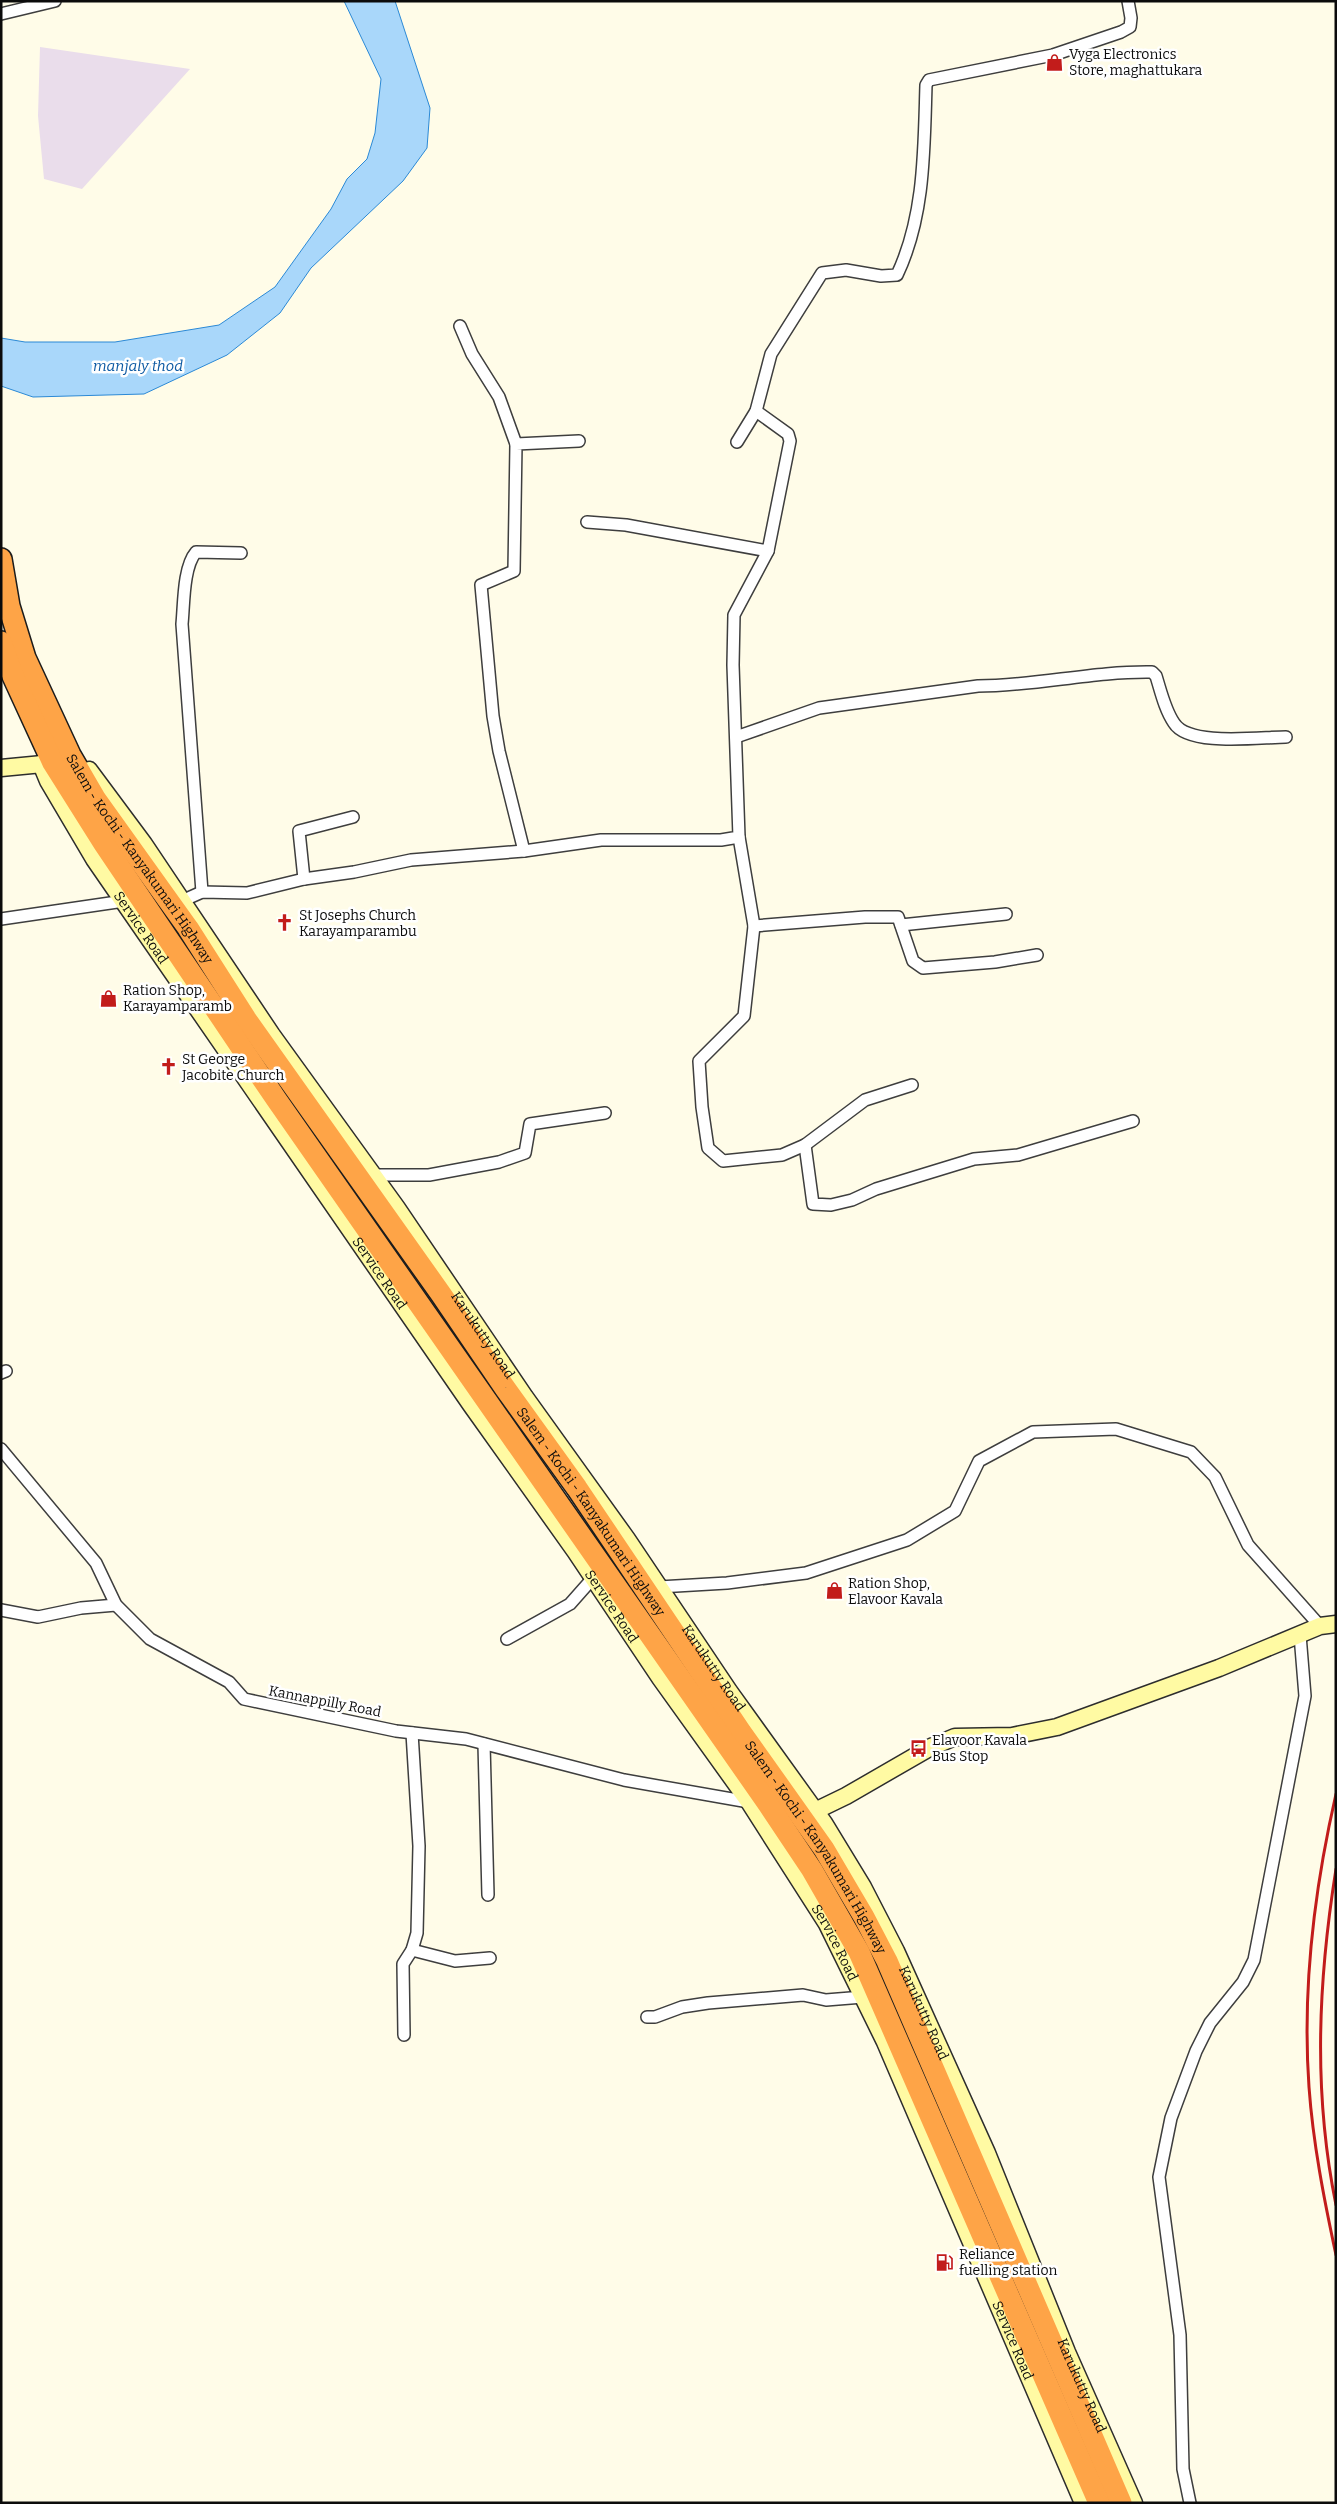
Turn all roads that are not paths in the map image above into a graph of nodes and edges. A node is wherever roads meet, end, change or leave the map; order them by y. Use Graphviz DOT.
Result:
graph roads {
  1 [pos="55,1"];
  2 [pos="1128,1"];
  3 [pos="1,14"];
  4 [pos="460,326"];
  5 [pos="756,410"];
  6 [pos="579,441"];
  7 [pos="737,442"];
  8 [pos="516,444"];
  9 [pos="587,522"];
  10 [pos="768,551"];
  11 [pos="241,553"];
  12 [pos="1,558"];
  13 [pos="1,642"];
  14 [pos="736,737"];
  15 [pos="1286,737"];
  16 [pos="55,761"];
  17 [pos="1,768"];
  18 [pos="353,818"];
  19 [pos="739,837"];
  20 [pos="524,850"];
  21 [pos="304,879"];
  22 [pos="202,892"];
  23 [pos="184,900"];
  24 [pos="124,901"];
  25 [pos="1006,914"];
  26 [pos="1,919"];
  27 [pos="901,925"];
  28 [pos="754,926"];
  29 [pos="1037,955"];
  30 [pos="912,1085"];
  31 [pos="605,1113"];
  32 [pos="1133,1121"];
  33 [pos="805,1145"];
  34 [pos="373,1175"];
  35 [pos="1,1449"];
  36 [pos="593,1578"];
  37 [pos="659,1587"];
  38 [pos="116,1605"];
  39 [pos="1,1610"];
  40 [pos="1328,1625"];
  41 [pos="1300,1635"];
  42 [pos="507,1639"];
  43 [pos="412,1734"];
  44 [pos="484,1744"];
  45 [pos="759,1803"];
  46 [pos="808,1814"];
  47 [pos="488,1894"];
  48 [pos="412,1950"];
  49 [pos="490,1958"];
  50 [pos="863,1997"];
  51 [pos="647,2017"];
  52 [pos="404,2035"];
  53 [pos="1083,2503"];
  54 [pos="1100,2503"];
  55 [pos="1121,2503"];
  56 [pos="1134,2503"];
  57 [pos="1190,2503"];
  1 -- 3 [label="street"];
  2 -- 5 [label="street"];
  4 -- 8 [label="street"];
  5 -- 7 [label="street"];
  5 -- 10 [label="street"];
  6 -- 8 [label="street"];
  8 -- 20 [label="street"];
  9 -- 10 [label="street"];
  10 -- 14 [label="street"];
  11 -- 22 [label="street"];
  12 -- 16 [label="highway, Salem - Kochi - Kanyakumari Highway"];
  13 -- 16 [label="highway, Salem - Kochi - Kanyakumari Highway"];
  14 -- 15 [label="street"];
  14 -- 19 [label="street"];
  16 -- 17 [label="street"];
  16 -- 23 [label="street, Karukutty Road"];
  16 -- 24 [label="street, Service Road"];
  16 -- 45 [label="highway, Salem - Kochi - Kanyakumari Highway"];
  16 -- 46 [label="highway, Salem - Kochi - Kanyakumari Highway"];
  18 -- 21 [label="street"];
  19 -- 20 [label="street"];
  19 -- 28 [label="street"];
  20 -- 21 [label="street"];
  21 -- 22 [label="street"];
  22 -- 23 [label="street"];
  23 -- 34 [label="street, Karukutty Road"];
  24 -- 26 [label="street"];
  24 -- 36 [label="street, Service Road"];
  25 -- 27 [label="street"];
  27 -- 28 [label="street"];
  27 -- 29 [label="street"];
  28 -- 33 [label="street"];
  30 -- 33 [label="street"];
  31 -- 34 [label="street"];
  32 -- 33 [label="street"];
  34 -- 37 [label="street, Karukutty Road"];
  35 -- 38 [label="street, Kannappilly Road"];
  36 -- 42 [label="street"];
  36 -- 45 [label="street, Service Road"];
  37 -- 40 [label="street"];
  37 -- 46 [label="street, Karukutty Road"];
  38 -- 39 [label="street"];
  38 -- 43 [label="street, Kannappilly Road"];
  40 -- 41 [label="street"];
  41 -- 46 [label="street"];
  41 -- 57 [label="street"];
  43 -- 44 [label="street, Kannappilly Road"];
  43 -- 48 [label="street"];
  44 -- 45 [label="street, Kannappilly Road"];
  44 -- 47 [label="street"];
  45 -- 50 [label="street, Service Road"];
  45 -- 54 [label="highway, Salem - Kochi - Kanyakumari Highway"];
  46 -- 55 [label="highway, Salem - Kochi - Kanyakumari Highway"];
  46 -- 56 [label="street, Karukutty Road"];
  48 -- 49 [label="street"];
  48 -- 52 [label="street"];
  50 -- 51 [label="street"];
  50 -- 53 [label="street, Service Road"];
}
